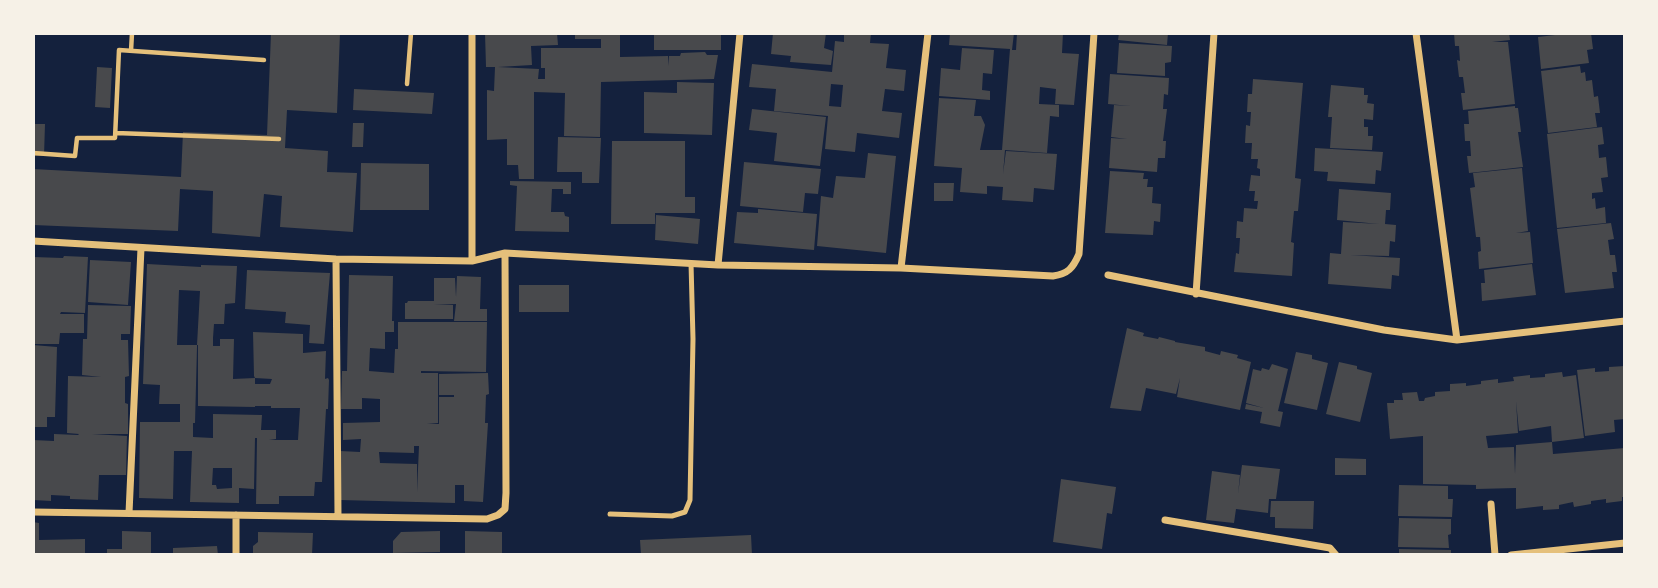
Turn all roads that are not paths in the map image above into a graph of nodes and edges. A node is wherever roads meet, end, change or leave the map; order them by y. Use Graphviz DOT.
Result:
graph roads {
  1 [pos="472,33"];
  2 [pos="740,33"];
  3 [pos="928,33"];
  4 [pos="1094,33"];
  5 [pos="1214,33"];
  6 [pos="1416,33"];
  7 [pos="33,241"];
  8 [pos="141,248"];
  9 [pos="505,253"];
  10 [pos="336,259"];
  11 [pos="472,261"];
  12 [pos="691,262"];
  13 [pos="718,265"];
  14 [pos="901,268"];
  15 [pos="1108,275"];
  16 [pos="1196,294"];
  17 [pos="1625,321"];
  18 [pos="1457,340"];
  19 [pos="1491,504"];
  20 [pos="33,512"];
  21 [pos="129,513"];
  22 [pos="610,514"];
  23 [pos="236,515"];
  24 [pos="338,516"];
  25 [pos="1165,520"];
  26 [pos="1625,543"];
  27 [pos="236,555"];
  28 [pos="1336,555"];
  29 [pos="1495,555"];
  30 [pos="1511,555"];
  1 -- 11 [label="street"];
  2 -- 13 [label="street"];
  3 -- 14 [label="street"];
  4 -- 14 [label="street"];
  5 -- 16 [label="street"];
  6 -- 18 [label="street"];
  7 -- 8 [label="street"];
  8 -- 10 [label="street"];
  8 -- 21 [label="street"];
  9 -- 11 [label="street"];
  9 -- 12 [label="street"];
  9 -- 24 [label="street"];
  10 -- 11 [label="street"];
  10 -- 24 [label="street"];
  12 -- 13 [label="street"];
  12 -- 22 [label="lane"];
  13 -- 14 [label="street"];
  15 -- 16 [label="street"];
  16 -- 18 [label="street"];
  17 -- 18 [label="street"];
  19 -- 29 [label="street"];
  20 -- 21 [label="street"];
  21 -- 23 [label="street"];
  23 -- 24 [label="street"];
  23 -- 27 [label="street"];
  25 -- 28 [label="street"];
  26 -- 30 [label="street"];
}
